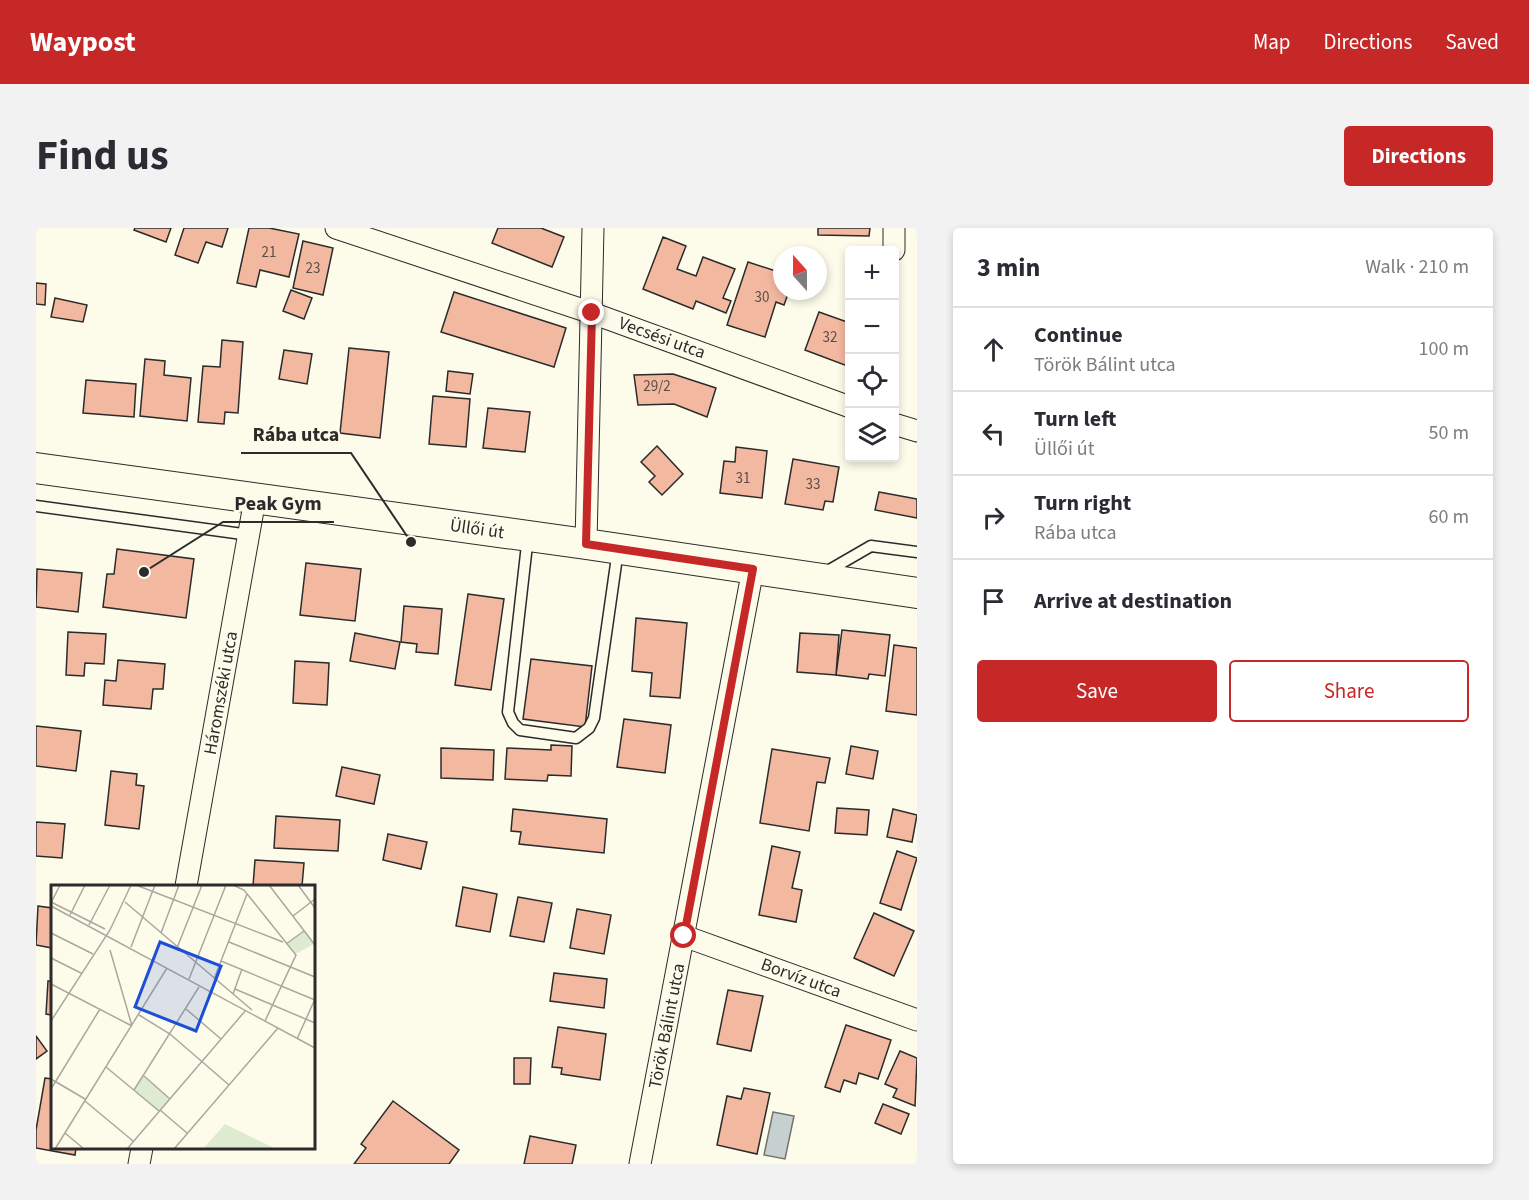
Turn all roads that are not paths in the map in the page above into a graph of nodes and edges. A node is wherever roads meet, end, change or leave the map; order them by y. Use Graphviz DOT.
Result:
graph roads {
  1 [pos="336,228"];
  2 [pos="593,228"];
  3 [pos="894,228"];
  4 [pos="894,246"];
  5 [pos="592,313"];
  6 [pos="845,406"];
  7 [pos="899,426"];
  8 [pos="917,431"];
  9 [pos="36,468"];
  10 [pos="255,499"];
  11 [pos="36,506"];
  12 [pos="250,535"];
  13 [pos="528,536"];
  14 [pos="586,544"];
  15 [pos="618,549"];
  16 [pos="917,552"];
  17 [pos="753,569"];
  18 [pos="814,579"];
  19 [pos="917,593"];
  20 [pos="186,885"];
  21 [pos="684,936"];
  22 [pos="917,1020"];
  23 [pos="142,1149"];
  24 [pos="139,1164"];
  25 [pos="640,1164"];
  1 -- 5 [label="street, Vecsési utca"];
  2 -- 5 [label="street"];
  3 -- 4 [label="street"];
  5 -- 6 [label="street, Vecsési utca"];
  5 -- 14 [label="street"];
  7 -- 8 [label="street"];
  9 -- 10 [label="main road, Üllői út"];
  10 -- 12 [label="street, Háromszéki utca"];
  10 -- 13 [label="main road, Üllői út"];
  11 -- 12 [label="lane"];
  12 -- 20 [label="street, Háromszéki utca"];
  13 -- 14 [label="main road, Üllői út"];
  13 -- 15 [label="lane"];
  14 -- 15 [label="main road, Üllői út"];
  15 -- 17 [label="main road, Üllői út"];
  16 -- 18 [label="lane"];
  17 -- 18 [label="main road, Üllői út"];
  17 -- 21 [label="street, Török Bálint utca"];
  18 -- 19 [label="main road, Üllői út"];
  21 -- 22 [label="street, Borvíz utca"];
  21 -- 25 [label="street, Török Bálint utca"];
  23 -- 24 [label="street"];
}
